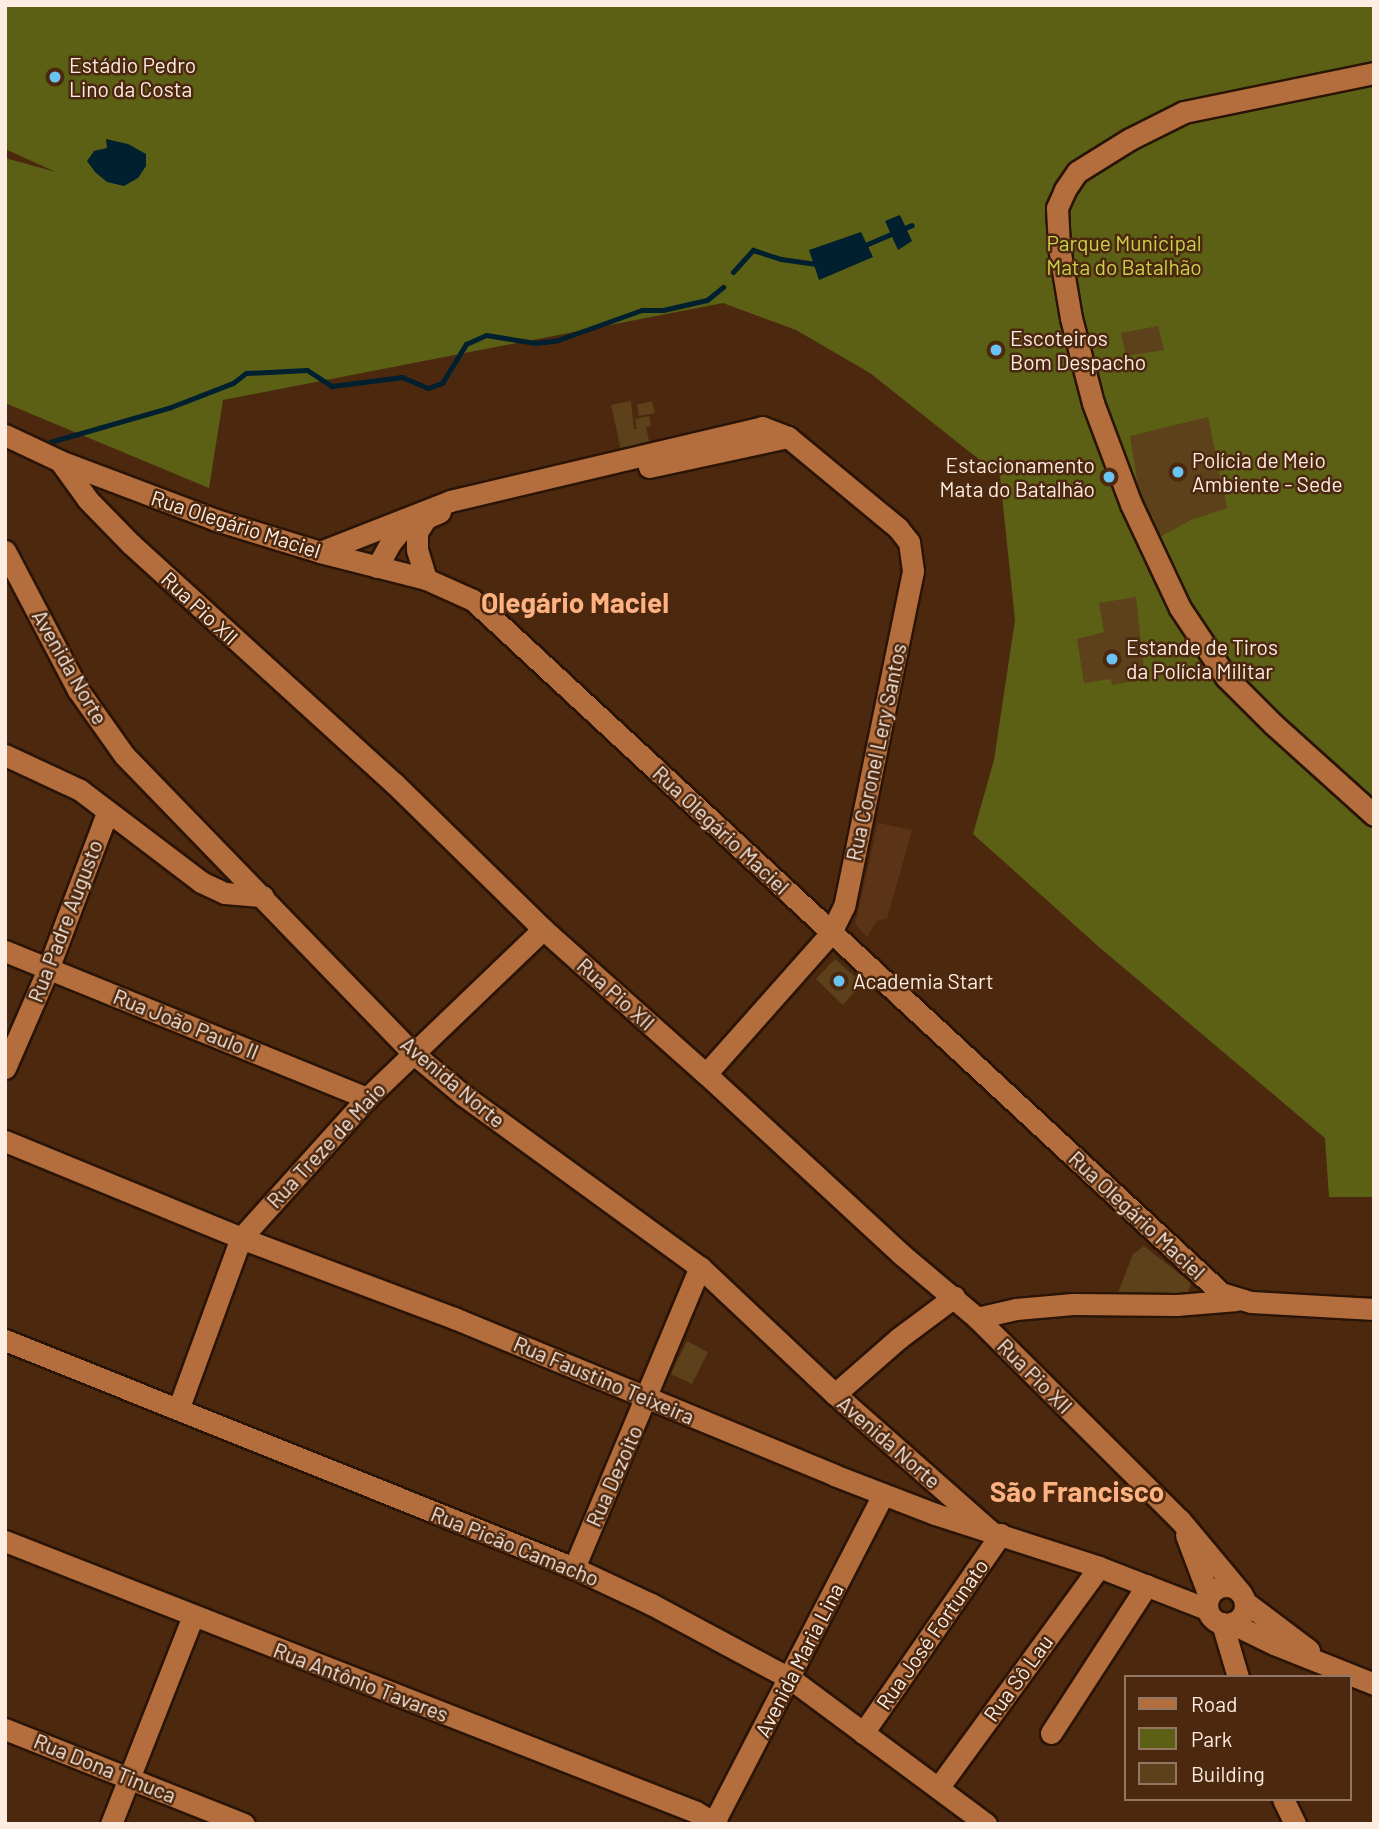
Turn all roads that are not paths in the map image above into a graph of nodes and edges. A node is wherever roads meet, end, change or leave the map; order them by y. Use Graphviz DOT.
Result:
graph roads {
  1 [pos="1374,73"];
  2 [pos="5,435"];
  3 [pos="60,461"];
  4 [pos="427,513"];
  5 [pos="5,551"];
  6 [pos="320,552"];
  7 [pos="377,567"];
  8 [pos="426,579"];
  9 [pos="5,755"];
  10 [pos="107,813"];
  11 [pos="1374,815"];
  12 [pos="263,896"];
  13 [pos="544,929"];
  14 [pos="831,933"];
  15 [pos="5,950"];
  16 [pos="48,968"];
  17 [pos="414,1054"];
  18 [pos="5,1068"];
  19 [pos="706,1073"];
  20 [pos="367,1098"];
  21 [pos="5,1141"];
  22 [pos="241,1238"];
  23 [pos="701,1267"];
  24 [pos="954,1297"];
  25 [pos="1236,1300"];
  26 [pos="1374,1309"];
  27 [pos="977,1318"];
  28 [pos="5,1340"];
  29 [pos="835,1394"];
  30 [pos="648,1398"];
  31 [pos="179,1408"];
  32 [pos="883,1494"];
  33 [pos="1180,1520"];
  34 [pos="995,1532"];
  35 [pos="5,1541"];
  36 [pos="1099,1567"];
  37 [pos="574,1568"];
  38 [pos="1147,1585"];
  39 [pos="1242,1597"];
  40 [pos="1218,1613"];
  41 [pos="193,1616"];
  42 [pos="1328,1663"];
  43 [pos="1237,1675"];
  44 [pos="791,1679"];
  45 [pos="1374,1684"];
  46 [pos="5,1729"];
  47 [pos="863,1733"];
  48 [pos="1051,1733"];
  49 [pos="129,1778"];
  50 [pos="938,1788"];
  51 [pos="1284,1801"];
  52 [pos="715,1823"];
  53 [pos="111,1824"];
  54 [pos="244,1824"];
  55 [pos="986,1824"];
  56 [pos="1295,1824"];
  1 -- 11 [label="street"];
  2 -- 3 [label="street, Rua Olegário Maciel"];
  3 -- 6 [label="street, Rua Olegário Maciel"];
  3 -- 13 [label="street, Rua Pio XII"];
  4 -- 6 [label="street, Rua Coronel Lery Santos"];
  4 -- 7 [label="street"];
  4 -- 8 [label="street"];
  4 -- 14 [label="street, Rua Coronel Lery Santos"];
  5 -- 12 [label="street, Avenida Norte"];
  6 -- 7 [label="street, Rua Olegário Maciel"];
  7 -- 8 [label="street, Rua Olegário Maciel"];
  8 -- 14 [label="street, Rua Olegário Maciel"];
  9 -- 10 [label="street"];
  10 -- 12 [label="street"];
  10 -- 16 [label="street, Rua Padre Augusto"];
  12 -- 17 [label="street, Avenida Norte"];
  13 -- 17 [label="street, Rua Treze de Maio"];
  13 -- 19 [label="street, Rua Pio XII"];
  14 -- 19 [label="street, Rua Coronel Lery Santos"];
  14 -- 25 [label="street, Rua Olegário Maciel"];
  15 -- 16 [label="street, Rua João Paulo II"];
  16 -- 18 [label="street, Rua Padre Augusto"];
  16 -- 20 [label="street, Rua João Paulo II"];
  17 -- 20 [label="street, Rua Treze de Maio"];
  17 -- 23 [label="street, Avenida Norte"];
  19 -- 24 [label="street, Rua Pio XII"];
  20 -- 22 [label="street, Rua Treze de Maio"];
  21 -- 22 [label="street, Rua Faustino Teixeira"];
  22 -- 30 [label="street, Rua Faustino Teixeira"];
  22 -- 31 [label="street, Rua Treze de Maio"];
  23 -- 29 [label="street, Avenida Norte"];
  23 -- 30 [label="street, Rua Dezoito"];
  24 -- 27 [label="street, Rua Pio XII"];
  24 -- 29 [label="street"];
  25 -- 26 [label="street"];
  25 -- 27 [label="street"];
  27 -- 33 [label="street, Rua Pio XII"];
  28 -- 31 [label="street, Rua Picão Camacho"];
  29 -- 34 [label="street, Avenida Norte"];
  30 -- 32 [label="street, Rua Faustino Teixeira"];
  30 -- 37 [label="street, Rua Dezoito"];
  31 -- 37 [label="street, Rua Picão Camacho"];
  32 -- 34 [label="street, Rua Faustino Teixeira"];
  32 -- 44 [label="street, Avenida Maria Lina"];
  33 -- 39 [label="street, Rua Pio XII"];
  33 -- 40 [label="street, Rua Pio XII"];
  34 -- 36 [label="street, Rua Faustino Teixeira"];
  34 -- 47 [label="street, Rua José Fortunato"];
  35 -- 41 [label="street, Rua Antônio Tavares"];
  36 -- 38 [label="street, Rua Faustino Teixeira"];
  36 -- 50 [label="street, Rua Sô Lau"];
  37 -- 44 [label="street, Rua Picão Camacho"];
  38 -- 40 [label="street, Rua Faustino Teixeira"];
  38 -- 48 [label="street"];
  39 -- 40 [label="street"];
  39 -- 40 [label="street"];
  39 -- 42 [label="street, Rua Faustino Teixeira"];
  40 -- 42 [label="street, Rua Faustino Teixeira"];
  40 -- 43 [label="street, Rua Pio XII"];
  41 -- 49 [label="street"];
  41 -- 52 [label="street, Rua Antônio Tavares"];
  42 -- 45 [label="street, Rua Faustino Teixeira"];
  44 -- 47 [label="street, Rua Picão Camacho"];
  44 -- 52 [label="street, Avenida Maria Lina"];
  46 -- 49 [label="street, Rua Dona Tinuca"];
  47 -- 50 [label="street, Rua Picão Camacho"];
  49 -- 53 [label="street"];
  49 -- 54 [label="street, Rua Dona Tinuca"];
  50 -- 55 [label="street, Rua Picão Camacho"];
  51 -- 56 [label="street"];
}
